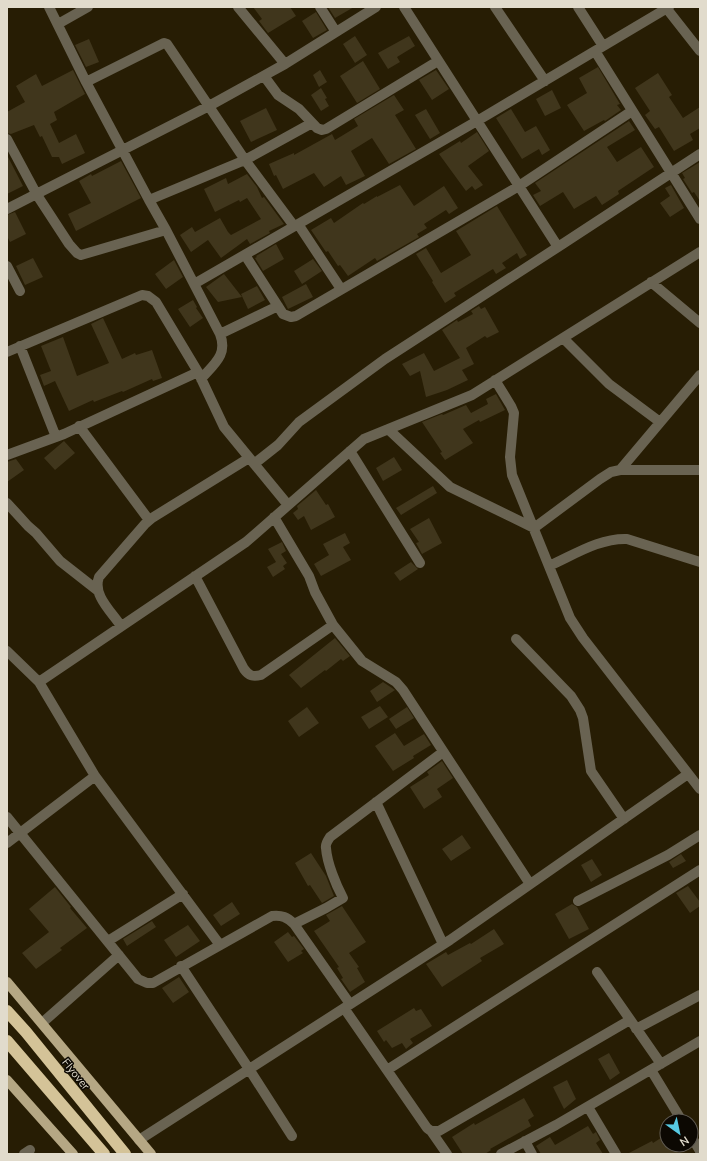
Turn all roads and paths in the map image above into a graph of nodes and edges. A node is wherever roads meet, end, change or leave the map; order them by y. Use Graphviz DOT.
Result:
graph roads {
  1 [pos="48,7"];
  2 [pos="88,7"];
  3 [pos="238,7"];
  4 [pos="320,7"];
  5 [pos="376,7"];
  6 [pos="404,7"];
  7 [pos="495,7"];
  8 [pos="578,7"];
  9 [pos="665,8"];
  10 [pos="58,24"];
  11 [pos="336,32"];
  12 [pos="599,49"];
  13 [pos="700,51"];
  14 [pos="438,61"];
  15 [pos="285,64"];
  16 [pos="264,76"];
  17 [pos="545,81"];
  18 [pos="86,82"];
  19 [pos="209,106"];
  20 [pos="632,111"];
  21 [pos="477,121"];
  22 [pos="317,128"];
  23 [pos="7,139"];
  24 [pos="122,150"];
  25 [pos="700,154"];
  26 [pos="245,160"];
  27 [pos="671,172"];
  28 [pos="519,186"];
  29 [pos="37,195"];
  30 [pos="149,200"];
  31 [pos="7,210"];
  32 [pos="700,220"];
  33 [pos="296,225"];
  34 [pos="166,230"];
  35 [pos="558,248"];
  36 [pos="700,252"];
  37 [pos="245,255"];
  38 [pos="7,266"];
  39 [pos="651,282"];
  40 [pos="194,284"];
  41 [pos="341,289"];
  42 [pos="20,291"];
  43 [pos="278,306"];
  44 [pos="700,323"];
  45 [pos="220,334"];
  46 [pos="563,338"];
  47 [pos="20,346"];
  48 [pos="7,352"];
  49 [pos="200,375"];
  50 [pos="700,375"];
  51 [pos="495,380"];
  52 [pos="660,422"];
  53 [pos="79,426"];
  54 [pos="388,429"];
  55 [pos="56,436"];
  56 [pos="350,451"];
  57 [pos="7,455"];
  58 [pos="252,461"];
  59 [pos="620,470"];
  60 [pos="700,470"];
  61 [pos="7,503"];
  62 [pos="288,505"];
  63 [pos="274,517"];
  64 [pos="149,520"];
  65 [pos="534,528"];
  66 [pos="700,562"];
  67 [pos="420,563"];
  68 [pos="549,566"];
  69 [pos="195,576"];
  70 [pos="97,590"];
  71 [pos="333,625"];
  72 [pos="121,626"];
  73 [pos="516,639"];
  74 [pos="7,651"];
  75 [pos="39,682"];
  76 [pos="443,752"];
  77 [pos="688,774"];
  78 [pos="95,776"];
  79 [pos="700,789"];
  80 [pos="376,802"];
  81 [pos="7,817"];
  82 [pos="624,819"];
  83 [pos="20,833"];
  84 [pos="700,835"];
  85 [pos="7,843"];
  86 [pos="700,870"];
  87 [pos="530,884"];
  88 [pos="182,894"];
  89 [pos="578,901"];
  90 [pos="294,924"];
  91 [pos="108,941"];
  92 [pos="444,944"];
  93 [pos="220,945"];
  94 [pos="119,955"];
  95 [pos="181,966"];
  96 [pos="597,972"];
  97 [pos="7,982"];
  98 [pos="700,995"];
  99 [pos="347,1006"];
  100 [pos="7,1011"];
  101 [pos="42,1023"];
  102 [pos="633,1024"];
  103 [pos="7,1041"];
  104 [pos="700,1041"];
  105 [pos="661,1064"];
  106 [pos="250,1069"];
  107 [pos="387,1070"];
  108 [pos="651,1070"];
  109 [pos="7,1080"];
  110 [pos="588,1107"];
  111 [pos="677,1113"];
  112 [pos="431,1131"];
  113 [pos="292,1136"];
  114 [pos="139,1140"];
  115 [pos="525,1141"];
  116 [pos="73,1154"];
  117 [pos="104,1154"];
  118 [pos="125,1154"];
  119 [pos="152,1154"];
  120 [pos="447,1154"];
  121 [pos="501,1154"];
  122 [pos="532,1154"];
  123 [pos="616,1154"];
  1 -- 10 [label="street"];
  2 -- 10 [label="street"];
  3 -- 15 [label="street"];
  4 -- 11 [label="street"];
  5 -- 11 [label="street"];
  6 -- 14 [label="street"];
  7 -- 17 [label="street"];
  8 -- 12 [label="street"];
  9 -- 12 [label="street"];
  9 -- 13 [label="street"];
  10 -- 18 [label="street"];
  11 -- 15 [label="street"];
  12 -- 17 [label="street"];
  12 -- 20 [label="street"];
  14 -- 21 [label="street"];
  14 -- 22 [label="street"];
  15 -- 16 [label="street"];
  16 -- 19 [label="street"];
  16 -- 22 [label="street"];
  17 -- 21 [label="street"];
  18 -- 19 [label="street"];
  18 -- 24 [label="street"];
  19 -- 24 [label="street"];
  19 -- 26 [label="street"];
  20 -- 27 [label="street"];
  20 -- 28 [label="street"];
  21 -- 28 [label="street"];
  21 -- 33 [label="street"];
  22 -- 26 [label="street"];
  23 -- 29 [label="street"];
  24 -- 29 [label="street"];
  24 -- 30 [label="street"];
  25 -- 27 [label="street"];
  26 -- 30 [label="street"];
  26 -- 33 [label="street"];
  27 -- 32 [label="street"];
  27 -- 35 [label="street"];
  28 -- 35 [label="street"];
  28 -- 41 [label="street"];
  29 -- 31 [label="street"];
  29 -- 34 [label="street"];
  30 -- 34 [label="street"];
  33 -- 37 [label="street"];
  33 -- 41 [label="street"];
  34 -- 40 [label="street"];
  35 -- 58 [label="street"];
  36 -- 39 [label="street"];
  37 -- 40 [label="street"];
  37 -- 43 [label="street"];
  38 -- 42 [label="street"];
  39 -- 44 [label="street"];
  39 -- 46 [label="street"];
  40 -- 45 [label="street"];
  41 -- 43 [label="street"];
  43 -- 45 [label="street"];
  45 -- 49 [label="street"];
  46 -- 51 [label="street"];
  46 -- 52 [label="street"];
  47 -- 48 [label="street"];
  47 -- 49 [label="street"];
  47 -- 55 [label="street"];
  49 -- 53 [label="street"];
  49 -- 58 [label="street"];
  50 -- 52 [label="street"];
  51 -- 54 [label="street"];
  51 -- 65 [label="street"];
  52 -- 59 [label="street"];
  53 -- 55 [label="street"];
  53 -- 64 [label="street"];
  54 -- 56 [label="street"];
  54 -- 65 [label="street"];
  55 -- 57 [label="street"];
  56 -- 62 [label="street"];
  56 -- 67 [label="street"];
  58 -- 62 [label="street"];
  58 -- 64 [label="street"];
  59 -- 60 [label="street"];
  59 -- 65 [label="street"];
  61 -- 70 [label="street"];
  62 -- 63 [label="street"];
  63 -- 69 [label="street"];
  63 -- 71 [label="street"];
  64 -- 70 [label="street"];
  65 -- 68 [label="street"];
  66 -- 68 [label="street"];
  68 -- 77 [label="street"];
  69 -- 71 [label="street"];
  69 -- 72 [label="street"];
  70 -- 72 [label="street"];
  71 -- 76 [label="street"];
  72 -- 75 [label="street"];
  73 -- 82 [label="street"];
  74 -- 75 [label="street"];
  75 -- 78 [label="street"];
  76 -- 80 [label="street"];
  76 -- 87 [label="street"];
  77 -- 79 [label="street"];
  77 -- 82 [label="street"];
  78 -- 83 [label="street"];
  78 -- 88 [label="street"];
  80 -- 90 [label="street"];
  80 -- 92 [label="street"];
  81 -- 83 [label="street"];
  82 -- 87 [label="street"];
  83 -- 85 [label="street"];
  83 -- 91 [label="street"];
  84 -- 89 [label="street"];
  86 -- 107 [label="street"];
  87 -- 92 [label="street"];
  88 -- 91 [label="street"];
  88 -- 93 [label="street"];
  90 -- 93 [label="street"];
  90 -- 99 [label="street"];
  91 -- 94 [label="street"];
  92 -- 99 [label="street"];
  93 -- 95 [label="street"];
  94 -- 95 [label="street"];
  94 -- 101 [label="street"];
  95 -- 106 [label="street"];
  96 -- 102 [label="street"];
  97 -- 101 [label="main road"];
  98 -- 102 [label="street"];
  99 -- 106 [label="street"];
  99 -- 107 [label="street"];
  100 -- 118 [label="highway, Flyover"];
  101 -- 114 [label="main road"];
  102 -- 105 [label="street"];
  102 -- 112 [label="street"];
  103 -- 117 [label="highway"];
  104 -- 105 [label="street"];
  105 -- 108 [label="street"];
  106 -- 113 [label="street"];
  106 -- 114 [label="street"];
  107 -- 112 [label="street"];
  108 -- 110 [label="street"];
  108 -- 111 [label="street"];
  109 -- 116 [label="main road"];
  110 -- 115 [label="street"];
  110 -- 123 [label="street"];
  112 -- 120 [label="street"];
  114 -- 119 [label="main road"];
  115 -- 121 [label="street"];
  115 -- 122 [label="street"];
}
